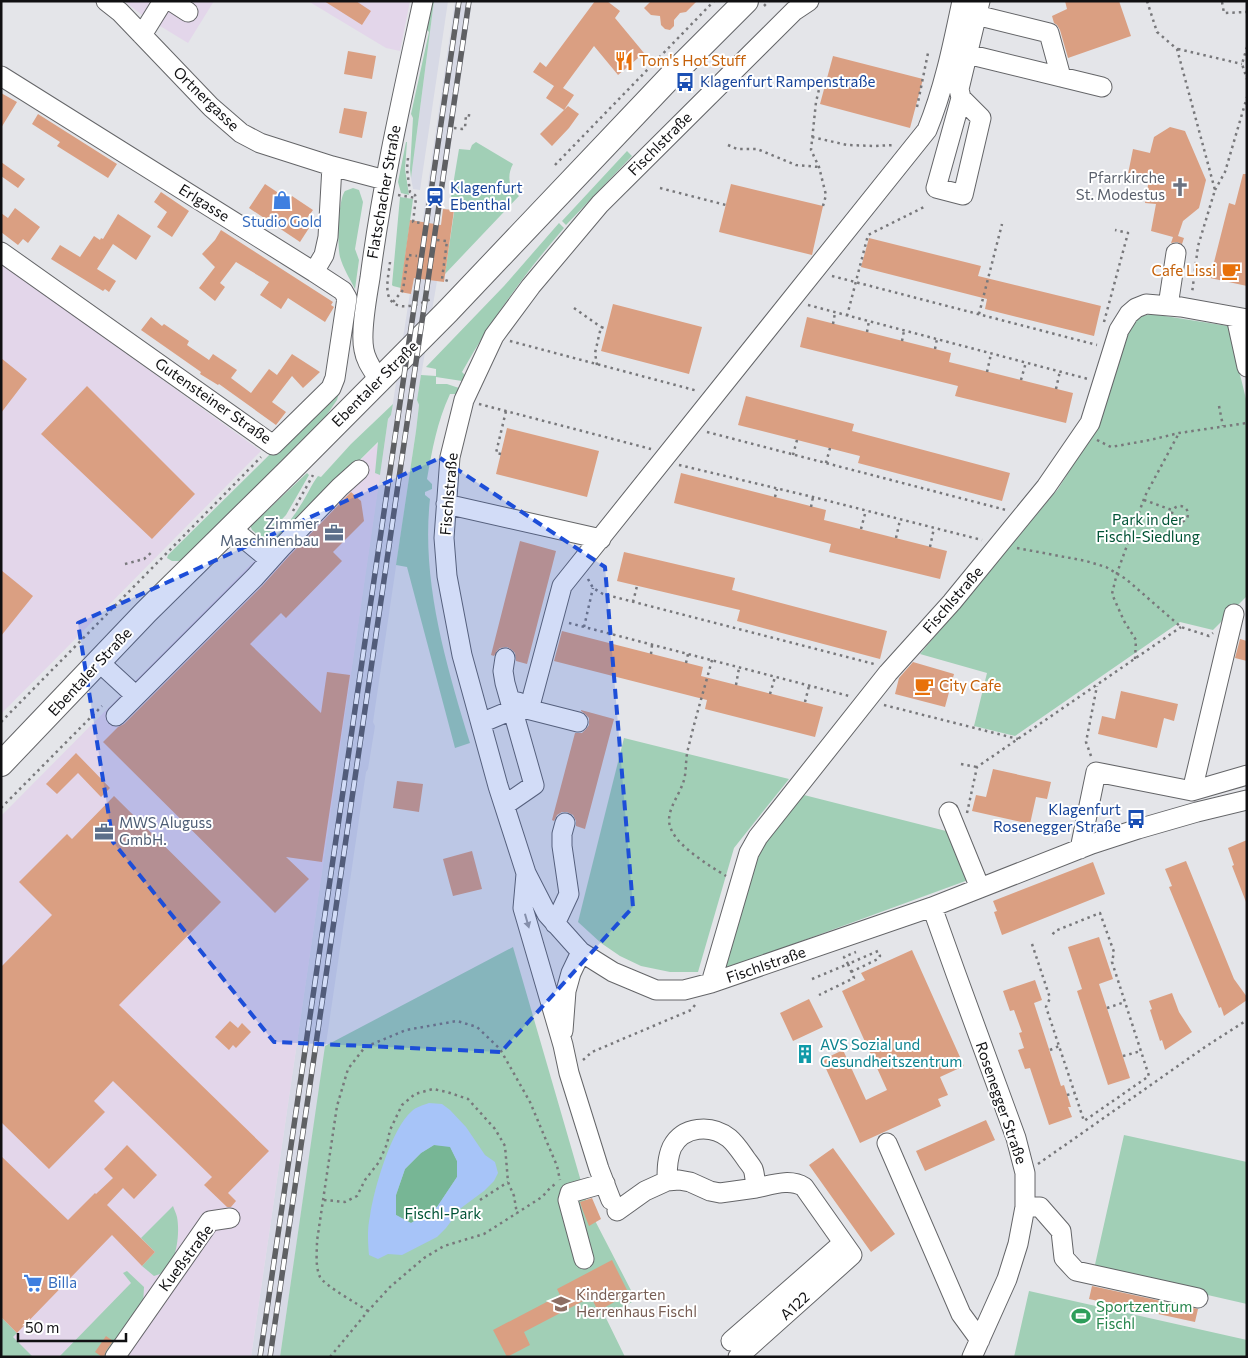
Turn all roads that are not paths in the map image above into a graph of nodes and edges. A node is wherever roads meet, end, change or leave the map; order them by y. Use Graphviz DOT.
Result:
graph roads {
  1 [pos="106,1"];
  2 [pos="163,1"];
  3 [pos="171,1"];
  4 [pos="423,1"];
  5 [pos="809,1"];
  6 [pos="962,1"];
  7 [pos="754,5"];
  8 [pos="978,8"];
  9 [pos="188,12"];
  10 [pos="142,35"];
  11 [pos="967,54"];
  12 [pos="1,76"];
  13 [pos="1061,77"];
  14 [pos="1102,87"];
  15 [pos="961,98"];
  16 [pos="332,166"];
  17 [pos="385,180"];
  18 [pos="1,252"];
  19 [pos="1176,253"];
  20 [pos="314,272"];
  21 [pos="1168,306"];
  22 [pos="1241,318"];
  23 [pos="1247,367"];
  24 [pos="380,380"];
  25 [pos="359,470"];
  26 [pos="446,504"];
  27 [pos="231,528"];
  28 [pos="600,539"];
  29 [pos="270,560"];
  30 [pos="1234,614"];
  31 [pos="509,660"];
  32 [pos="99,662"];
  33 [pos="136,696"];
  34 [pos="521,707"];
  35 [pos="110,710"];
  36 [pos="579,719"];
  37 [pos="481,724"];
  38 [pos="1,764"];
  39 [pos="1247,775"];
  40 [pos="1192,790"];
  41 [pos="1247,800"];
  42 [pos="504,805"];
  43 [pos="958,812"];
  44 [pos="570,825"];
  45 [pos="1080,849"];
  46 [pos="526,873"];
  47 [pos="980,888"];
  48 [pos="932,907"];
  49 [pos="556,924"];
  50 [pos="581,952"];
  51 [pos="711,983"];
  52 [pos="562,1045"];
  53 [pos="887,1143"];
  54 [pos="667,1181"];
  55 [pos="756,1188"];
  56 [pos="611,1198"];
  57 [pos="1025,1207"];
  58 [pos="230,1218"];
  59 [pos="584,1260"];
  60 [pos="1198,1298"];
  61 [pos="976,1348"];
  62 [pos="734,1349"];
  63 [pos="115,1357"];
  1 -- 10 [label="street, Ortnergasse"];
  2 -- 10 [label="street"];
  3 -- 9 [label="street"];
  4 -- 17 [label="street, Flatschacher Straße"];
  5 -- 26 [label="street, Fischlstraße"];
  6 -- 28 [label="street"];
  7 -- 24 [label="main road, Ebentaler Straße"];
  8 -- 11 [label="street"];
  8 -- 13 [label="street"];
  10 -- 16 [label="street, Ortnergasse"];
  11 -- 13 [label="street"];
  11 -- 15 [label="street"];
  12 -- 20 [label="street, Erlgasse"];
  13 -- 14 [label="street"];
  16 -- 17 [label="street, Ortnergasse"];
  16 -- 20 [label="street"];
  17 -- 24 [label="street, Flatschacher Straße"];
  18 -- 20 [label="street, Gutensteiner Straße"];
  19 -- 21 [label="street"];
  21 -- 22 [label="street, Fischlstraße"];
  21 -- 51 [label="street, Fischlstraße"];
  22 -- 23 [label="street"];
  24 -- 27 [label="main road, Ebentaler Straße"];
  25 -- 29 [label="street"];
  26 -- 28 [label="street"];
  26 -- 37 [label="street, Fischlstraße"];
  27 -- 29 [label="street"];
  27 -- 32 [label="main road, Ebentaler Straße"];
  28 -- 34 [label="street"];
  29 -- 33 [label="street"];
  30 -- 40 [label="street"];
  31 -- 34 [label="street"];
  32 -- 33 [label="street"];
  32 -- 38 [label="main road, Ebentaler Straße"];
  33 -- 35 [label="street"];
  34 -- 36 [label="street"];
  34 -- 37 [label="street"];
  34 -- 42 [label="street"];
  37 -- 42 [label="street, Fischlstraße"];
  39 -- 40 [label="street"];
  40 -- 45 [label="street"];
  41 -- 45 [label="street, Fischlstraße"];
  42 -- 46 [label="street, Fischlstraße"];
  43 -- 47 [label="street"];
  44 -- 49 [label="street"];
  45 -- 47 [label="street, Fischlstraße"];
  46 -- 49 [label="street, Fischlstraße"];
  46 -- 52 [label="street, one-way"];
  47 -- 48 [label="street, Fischlstraße"];
  48 -- 51 [label="street, Fischlstraße"];
  48 -- 57 [label="street, Rosenegger Straße"];
  49 -- 50 [label="street, Fischlstraße"];
  50 -- 51 [label="street, Fischlstraße"];
  50 -- 52 [label="street"];
  52 -- 56 [label="street"];
  53 -- 61 [label="street"];
  54 -- 55 [label="street"];
  54 -- 55 [label="street"];
  54 -- 56 [label="street"];
  55 -- 62 [label="street, A122"];
  56 -- 59 [label="street"];
  57 -- 60 [label="street"];
  57 -- 61 [label="street, Rosenegger Straße"];
  58 -- 63 [label="street, Kueßstraße"];
}
